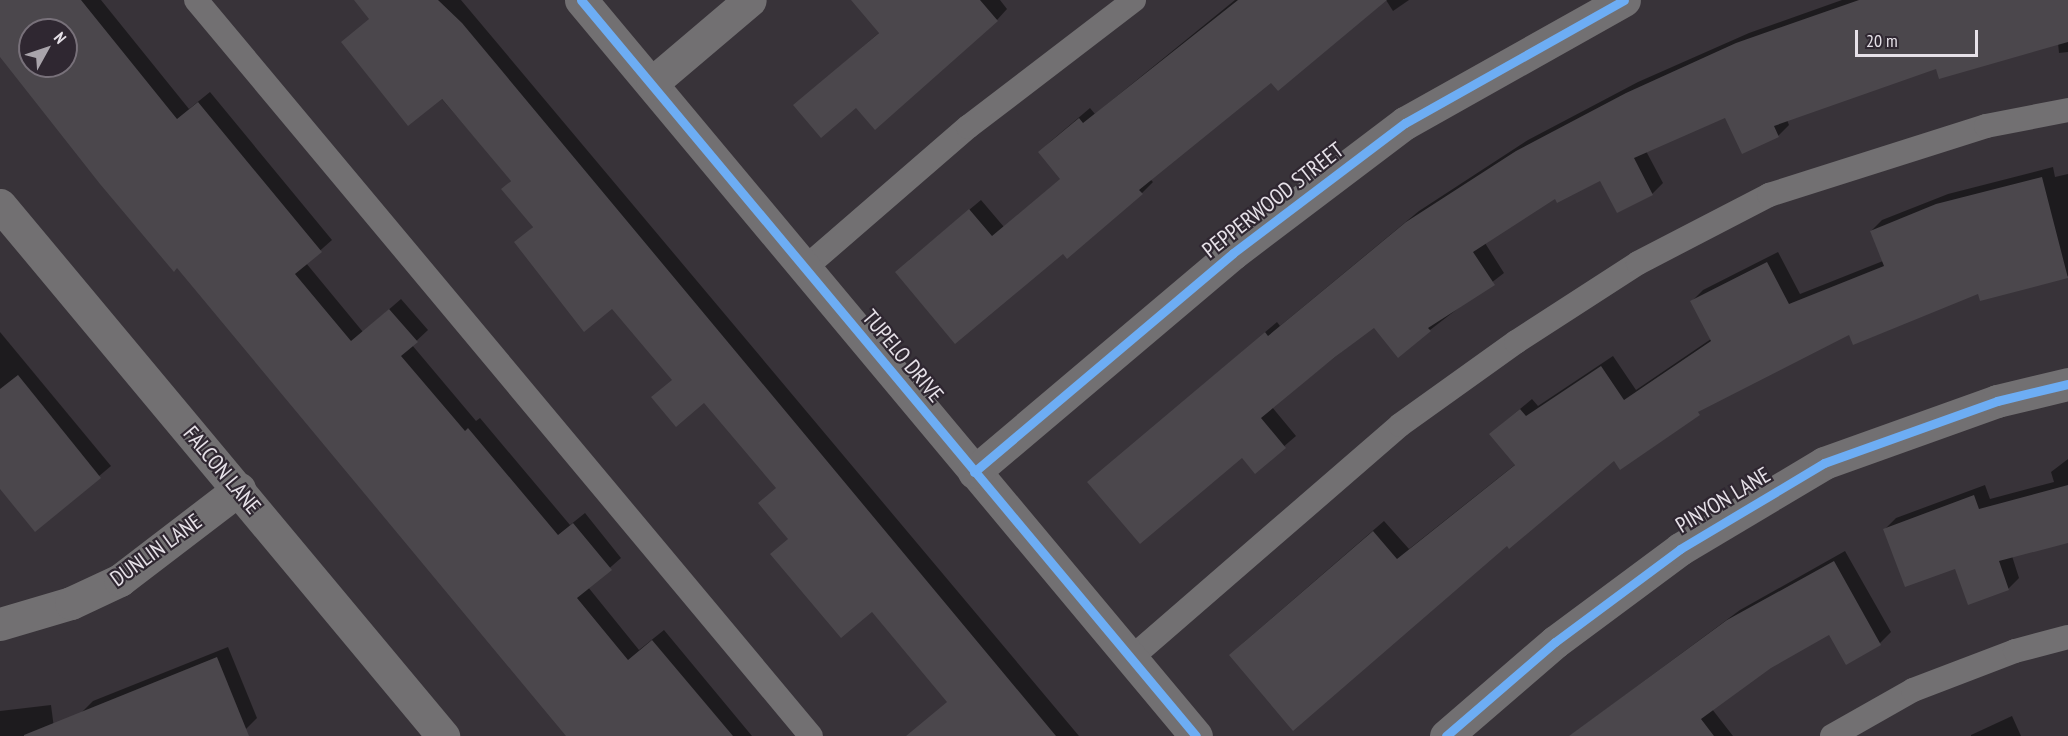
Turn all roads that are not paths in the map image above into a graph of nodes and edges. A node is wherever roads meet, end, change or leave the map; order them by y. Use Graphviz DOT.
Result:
graph roads {
  1 [pos="196,0"];
  2 [pos="581,0"];
  3 [pos="750,0"];
  4 [pos="1134,0"];
  5 [pos="1624,0"];
  6 [pos="652,83"];
  7 [pos="2068,110"];
  8 [pos="0,205"];
  9 [pos="805,268"];
  10 [pos="2068,384"];
  11 [pos="974,472"];
  12 [pos="239,489"];
  13 [pos="0,624"];
  14 [pos="2068,638"];
  15 [pos="1130,659"];
  16 [pos="444,736"];
  17 [pos="811,736"];
  18 [pos="1196,736"];
  19 [pos="1446,736"];
  20 [pos="1832,736"];
  1 -- 17 [label="lane"];
  2 -- 6 [label="street, TUPELO DRIVE"];
  3 -- 6 [label="street"];
  4 -- 9 [label="lane"];
  5 -- 11 [label="street, PEPPERWOOD STREET"];
  6 -- 9 [label="street, TUPELO DRIVE"];
  7 -- 15 [label="lane"];
  8 -- 12 [label="street, FALCON LANE"];
  9 -- 11 [label="street, TUPELO DRIVE"];
  10 -- 19 [label="street, PINYON LANE"];
  11 -- 15 [label="street, TUPELO DRIVE"];
  12 -- 13 [label="street, DUNLIN LANE"];
  12 -- 16 [label="street, FALCON LANE"];
  14 -- 20 [label="lane"];
  15 -- 18 [label="street, TUPELO DRIVE"];
}
